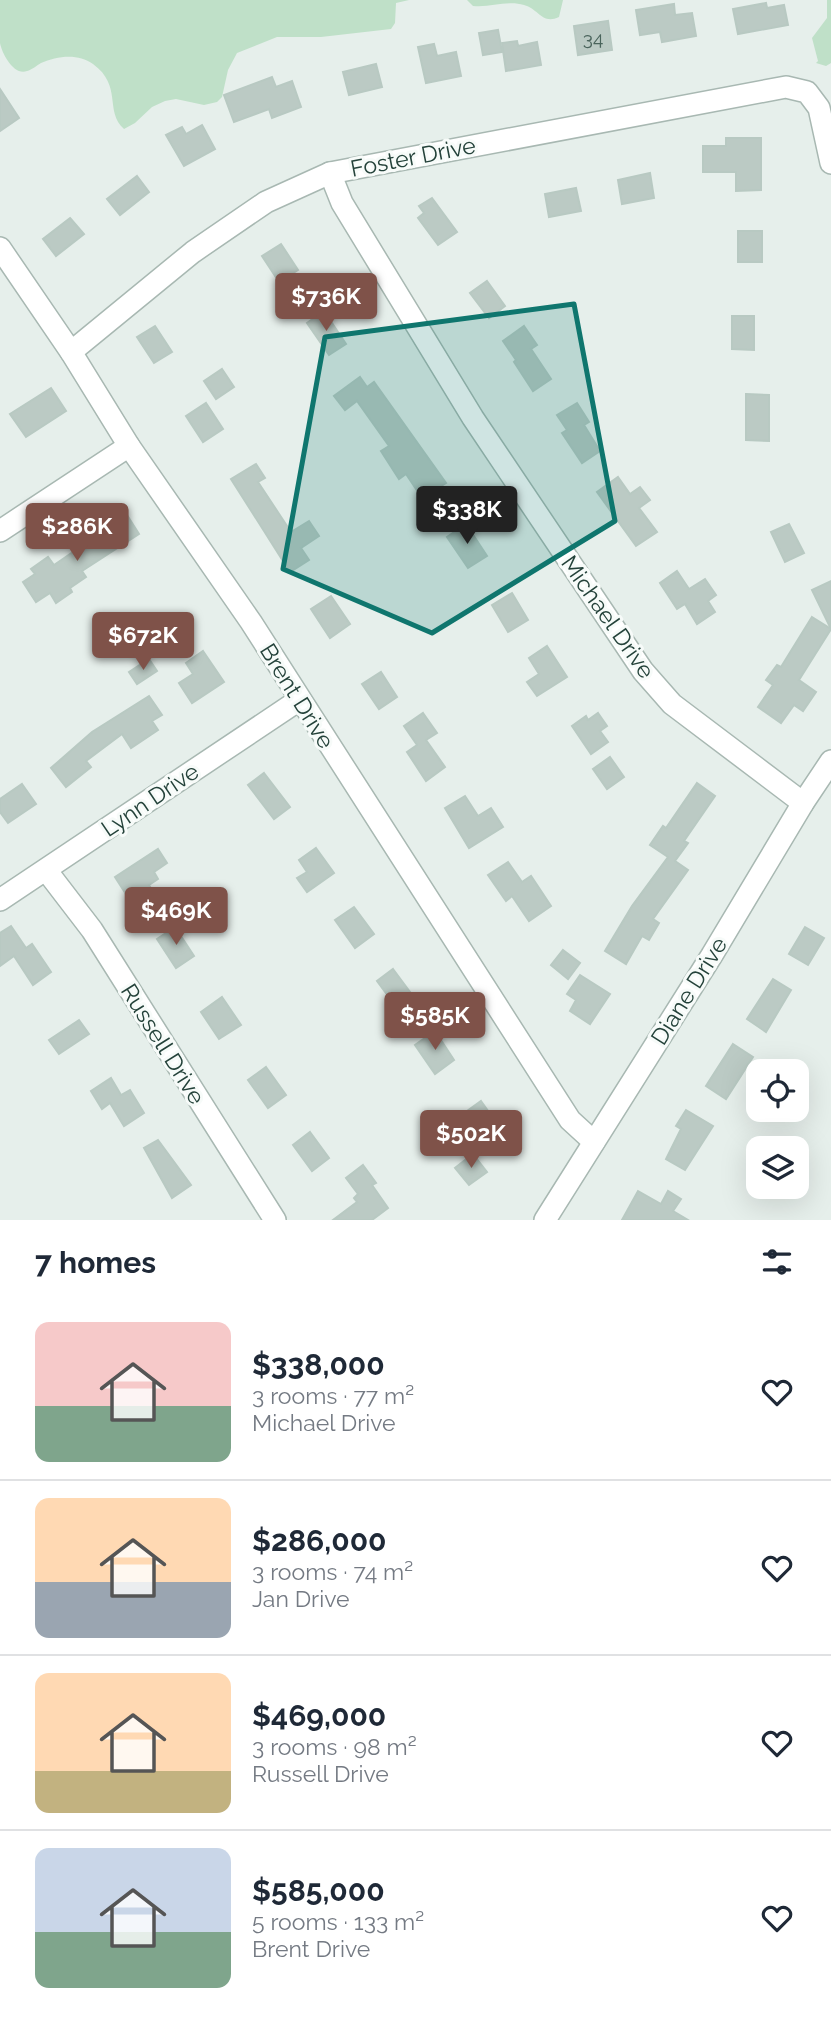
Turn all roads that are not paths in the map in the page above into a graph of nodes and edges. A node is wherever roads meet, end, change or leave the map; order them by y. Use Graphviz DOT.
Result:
graph roads {
  1 [pos="831,163"];
  2 [pos="330,173"];
  3 [pos="0,248"];
  4 [pos="71,352"];
  5 [pos="129,446"];
  6 [pos="0,531"];
  7 [pos="299,700"];
  8 [pos="831,761"];
  9 [pos="803,803"];
  10 [pos="46,870"];
  11 [pos="0,900"];
  12 [pos="594,1142"];
  13 [pos="275,1220"];
  14 [pos="545,1220"];
  1 -- 2 [label="street, Foster Drive"];
  2 -- 4 [label="street, Foster Drive"];
  2 -- 9 [label="street, Michael Drive"];
  3 -- 4 [label="street, Brent Drive"];
  4 -- 5 [label="street, Brent Drive"];
  5 -- 6 [label="street"];
  5 -- 7 [label="street, Brent Drive"];
  7 -- 10 [label="street, Lynn Drive"];
  7 -- 12 [label="street, Brent Drive"];
  8 -- 9 [label="street, Diane Drive"];
  9 -- 12 [label="street, Diane Drive"];
  10 -- 11 [label="street, Lynn Drive"];
  10 -- 13 [label="street, Russell Drive"];
  12 -- 14 [label="street, Diane Drive"];
}
